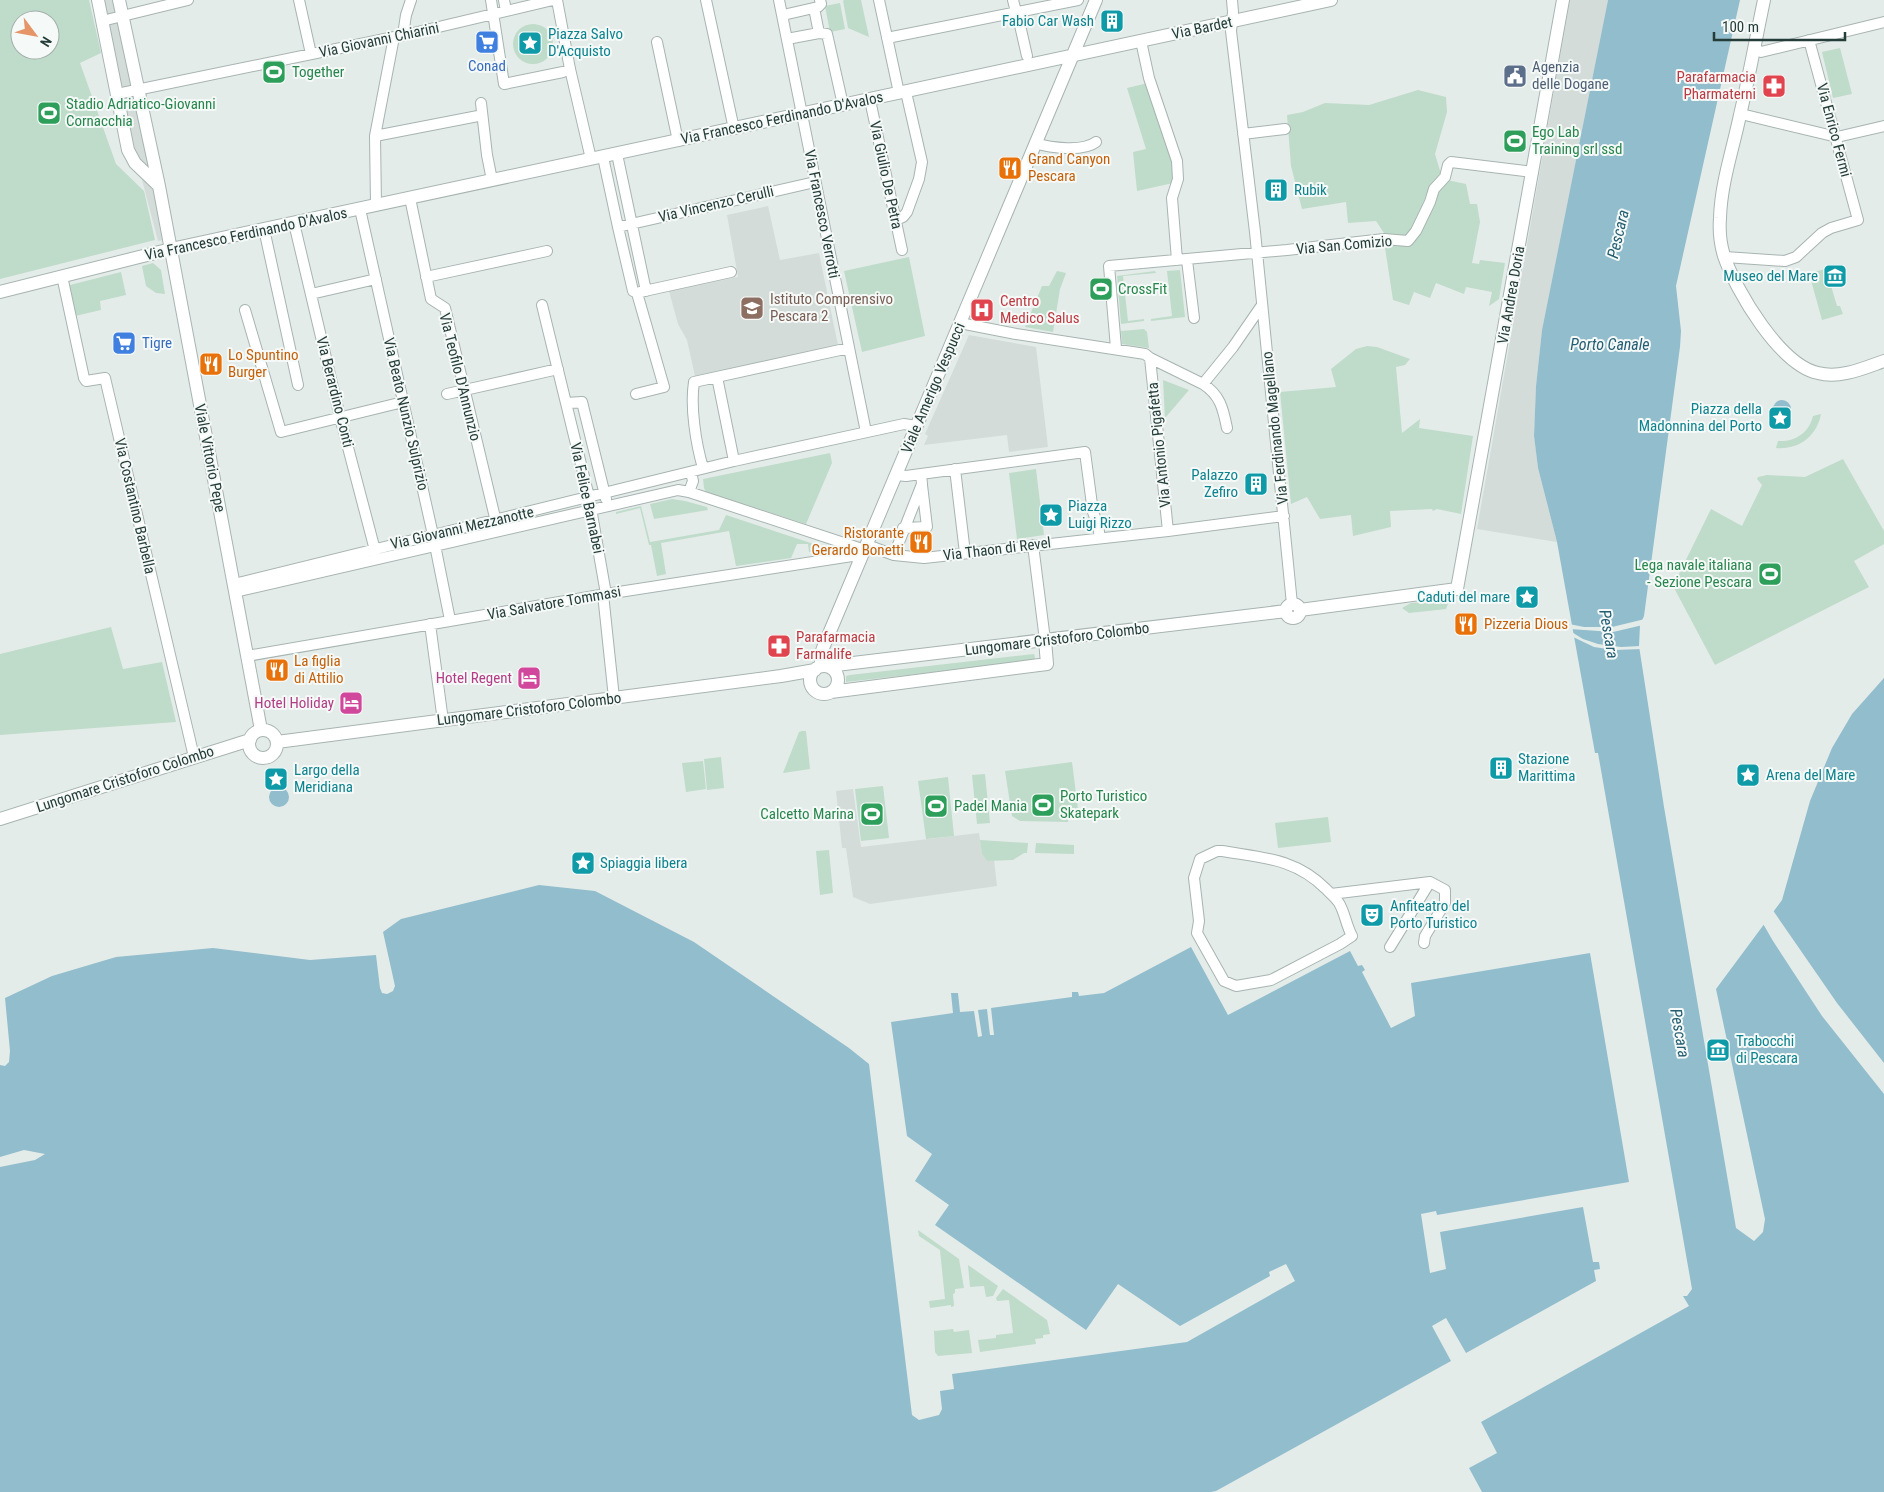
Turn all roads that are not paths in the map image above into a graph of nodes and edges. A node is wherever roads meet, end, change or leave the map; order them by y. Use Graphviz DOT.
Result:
graph roads {
  1 [pos="98,0"];
  2 [pos="119,0"];
  3 [pos="188,0"];
  4 [pos="299,0"];
  5 [pos="411,0"];
  6 [pos="491,0"];
  7 [pos="504,0"];
  8 [pos="553,0"];
  9 [pos="557,0"];
  10 [pos="706,0"];
  11 [pos="779,0"];
  12 [pos="879,0"];
  13 [pos="1013,0"];
  14 [pos="1078,0"];
  15 [pos="1232,0"];
  16 [pos="1331,0"];
  17 [pos="1563,0"];
  18 [pos="1764,0"];
  19 [pos="1772,0"];
  20 [pos="1092,1"];
  21 [pos="817,4"];
  22 [pos="506,11"];
  23 [pos="1017,12"];
  24 [pos="493,14"];
  25 [pos="783,15"];
  26 [pos="123,16"];
  27 [pos="102,22"];
  28 [pos="1232,22"];
  29 [pos="1884,22"];
  30 [pos="819,33"];
  31 [pos="398,36"];
  32 [pos="887,38"];
  33 [pos="787,39"];
  34 [pos="1809,40"];
  35 [pos="1141,41"];
  36 [pos="657,42"];
  37 [pos="1758,50"];
  38 [pos="311,54"];
  39 [pos="1027,56"];
  40 [pos="1072,56"];
  41 [pos="570,69"];
  42 [pos="138,90"];
  43 [pos="902,93"];
  44 [pos="117,94"];
  45 [pos="870,100"];
  46 [pos="481,103"];
  47 [pos="843,105"];
  48 [pos="802,114"];
  49 [pos="1741,114"];
  50 [pos="478,116"];
  51 [pos="1884,126"];
  52 [pos="734,128"];
  53 [pos="1285,129"];
  54 [pos="1243,134"];
  55 [pos="375,136"];
  56 [pos="1837,137"];
  57 [pos="149,141"];
  58 [pos="678,141"];
  59 [pos="1096,142"];
  60 [pos="1035,143"];
  61 [pos="128,150"];
  62 [pos="617,154"];
  63 [pos="597,158"];
  64 [pos="1533,172"];
  65 [pos="492,180"];
  66 [pos="815,182"];
  67 [pos="159,186"];
  68 [pos="410,198"];
  69 [pos="376,205"];
  70 [pos="360,209"];
  71 [pos="896,220"];
  72 [pos="294,223"];
  73 [pos="631,224"];
  74 [pos="618,227"];
  75 [pos="264,229"];
  76 [pos="171,249"];
  77 [pos="902,250"];
  78 [pos="547,251"];
  79 [pos="1256,252"];
  80 [pos="1725,257"];
  81 [pos="1182,260"];
  82 [pos="731,272"];
  83 [pos="62,276"];
  84 [pos="426,277"];
  85 [pos="376,279"];
  86 [pos="0,292"];
  87 [pos="641,292"];
  88 [pos="311,294"];
  89 [pos="542,305"];
  90 [pos="1262,305"];
  91 [pos="245,310"];
  92 [pos="1194,318"];
  93 [pos="960,322"];
  94 [pos="849,348"];
  95 [pos="1116,348"];
  96 [pos="1150,358"];
  97 [pos="1884,360"];
  98 [pos="558,370"];
  99 [pos="717,377"];
  100 [pos="1200,382"];
  101 [pos="298,385"];
  102 [pos="464,390"];
  103 [pos="447,394"];
  104 [pos="636,394"];
  105 [pos="404,402"];
  106 [pos="566,403"];
  107 [pos="340,417"];
  108 [pos="916,426"];
  109 [pos="1227,428"];
  110 [pos="866,432"];
  111 [pos="734,461"];
  112 [pos="703,468"];
  113 [pos="955,469"];
  114 [pos="691,472"];
  115 [pos="896,475"];
  116 [pos="921,479"];
  117 [pos="689,492"];
  118 [pos="604,493"];
  119 [pos="589,497"];
  120 [pos="607,506"];
  121 [pos="591,509"];
  122 [pos="1284,516"];
  123 [pos="495,520"];
  124 [pos="903,528"];
  125 [pos="1168,531"];
  126 [pos="498,532"];
  127 [pos="433,535"];
  128 [pos="1100,538"];
  129 [pos="1033,545"];
  130 [pos="436,546"];
  131 [pos="375,548"];
  132 [pos="864,551"];
  133 [pos="965,553"];
  134 [pos="894,555"];
  135 [pos="378,560"];
  136 [pos="235,588"];
  137 [pos="1458,589"];
  138 [pos="605,594"];
  139 [pos="1292,608"];
  140 [pos="450,620"];
  141 [pos="430,624"];
  142 [pos="1045,640"];
  143 [pos="247,656"];
  144 [pos="821,667"];
  145 [pos="781,676"];
  146 [pos="812,686"];
  147 [pos="830,692"];
  148 [pos="614,698"];
  149 [pos="442,721"];
  150 [pos="262,730"];
  151 [pos="250,740"];
  152 [pos="277,742"];
  153 [pos="194,757"];
  154 [pos="0,819"];
  155 [pos="1430,882"];
  156 [pos="1331,894"];
  157 [pos="1424,943"];
  158 [pos="1390,948"];
  1 -- 27 [label="street"];
  2 -- 26 [label="street, Viale Vittorio Pepe"];
  3 -- 26 [label="street"];
  4 -- 38 [label="street"];
  5 -- 31 [label="street"];
  6 -- 24 [label="street"];
  7 -- 22 [label="street"];
  8 -- 22 [label="street, Via Giovanni Chiarini"];
  9 -- 41 [label="street"];
  10 -- 52 [label="street"];
  11 -- 25 [label="street, Via Francesco Verrotti"];
  12 -- 32 [label="street"];
  13 -- 23 [label="street"];
  14 -- 23 [label="street"];
  15 -- 28 [label="street, Via Ferdinando Magellano"];
  16 -- 28 [label="street, Via Bardet"];
  17 -- 64 [label="street, Via Andrea Doria"];
  18 -- 37 [label="street"];
  19 -- 37 [label="street"];
  20 -- 40 [label="street, Viale Amerigo Vespucci"];
  21 -- 25 [label="street"];
  21 -- 30 [label="street"];
  22 -- 24 [label="street, Via Giovanni Chiarini"];
  23 -- 32 [label="street"];
  23 -- 39 [label="street"];
  24 -- 31 [label="street, Via Giovanni Chiarini"];
  24 -- 41 [label="street"];
  25 -- 33 [label="street, Via Francesco Verrotti"];
  26 -- 27 [label="street"];
  26 -- 42 [label="street, Viale Vittorio Pepe"];
  27 -- 44 [label="street"];
  28 -- 35 [label="street, Via Bardet"];
  28 -- 54 [label="street, Via Ferdinando Magellano"];
  29 -- 34 [label="street"];
  30 -- 33 [label="street"];
  30 -- 47 [label="street"];
  31 -- 38 [label="street, Via Giovanni Chiarini"];
  31 -- 55 [label="street"];
  32 -- 43 [label="street"];
  33 -- 48 [label="street, Via Francesco Verrotti"];
  34 -- 37 [label="street"];
  34 -- 56 [label="street, Via Enrico Fermi"];
  35 -- 40 [label="street, Via Bardet"];
  35 -- 81 [label="street"];
  36 -- 58 [label="street"];
  37 -- 49 [label="street"];
  38 -- 42 [label="street, Via Giovanni Chiarini"];
  40 -- 43 [label="street, Via Francesco Ferdinando D'Avalos"];
  40 -- 60 [label="street, Viale Amerigo Vespucci"];
  41 -- 63 [label="street"];
  42 -- 44 [label="street, Via Giovanni Chiarini"];
  42 -- 57 [label="street, Viale Vittorio Pepe"];
  43 -- 45 [label="street, Via Francesco Ferdinando D'Avalos"];
  43 -- 71 [label="street"];
  44 -- 61 [label="street"];
  45 -- 47 [label="street, Via Francesco Ferdinando D'Avalos"];
  45 -- 71 [label="street, Via Giulio De Petra"];
  46 -- 65 [label="street"];
  47 -- 48 [label="street, Via Francesco Ferdinando D'Avalos"];
  48 -- 52 [label="street, Via Francesco Ferdinando D'Avalos"];
  48 -- 66 [label="street, Via Francesco Verrotti"];
  49 -- 56 [label="street"];
  49 -- 80 [label="street"];
  50 -- 55 [label="street"];
  51 -- 56 [label="street"];
  52 -- 58 [label="street, Via Francesco Ferdinando D'Avalos"];
  53 -- 54 [label="street"];
  54 -- 79 [label="street, Via Ferdinando Magellano"];
  55 -- 69 [label="street"];
  56 -- 80 [label="street, Via Enrico Fermi"];
  57 -- 61 [label="street"];
  57 -- 67 [label="street, Viale Vittorio Pepe"];
  58 -- 62 [label="street, Via Francesco Ferdinando D'Avalos"];
  59 -- 60 [label="street"];
  60 -- 93 [label="street, Viale Amerigo Vespucci"];
  61 -- 67 [label="street"];
  62 -- 63 [label="street, Via Francesco Ferdinando D'Avalos"];
  62 -- 73 [label="street"];
  63 -- 65 [label="street, Via Francesco Ferdinando D'Avalos"];
  63 -- 74 [label="street"];
  64 -- 79 [label="street, Via San Comizio"];
  64 -- 137 [label="street, Via Andrea Doria"];
  65 -- 68 [label="street, Via Francesco Ferdinando D'Avalos"];
  66 -- 73 [label="street, Via Vincenzo Cerulli"];
  66 -- 94 [label="street, Via Francesco Verrotti"];
  67 -- 76 [label="street, Viale Vittorio Pepe"];
  68 -- 69 [label="street, Via Francesco Ferdinando D'Avalos"];
  68 -- 84 [label="street, Via Teofilo D'Annunzio"];
  69 -- 70 [label="street, Via Francesco Ferdinando D'Avalos"];
  70 -- 72 [label="street, Via Francesco Ferdinando D'Avalos"];
  70 -- 85 [label="street, Via Beato Nunzio Sulprizio"];
  71 -- 77 [label="street, Via Giulio De Petra"];
  72 -- 75 [label="street, Via Francesco Ferdinando D'Avalos"];
  72 -- 88 [label="street, Via Berardino Conti"];
  73 -- 74 [label="street, Via Vincenzo Cerulli"];
  73 -- 87 [label="street"];
  74 -- 87 [label="street"];
  75 -- 76 [label="street, Via Francesco Ferdinando D'Avalos"];
  75 -- 101 [label="street"];
  76 -- 83 [label="street, Via Francesco Ferdinando D'Avalos"];
  76 -- 136 [label="street, Viale Vittorio Pepe"];
  78 -- 84 [label="street"];
  79 -- 81 [label="street"];
  79 -- 90 [label="street, Via Ferdinando Magellano"];
  80 -- 97 [label="street"];
  81 -- 92 [label="street"];
  81 -- 95 [label="street"];
  82 -- 87 [label="street"];
  83 -- 86 [label="street, Via Francesco Ferdinando D'Avalos"];
  83 -- 153 [label="street, Via Costantino Barbella"];
  84 -- 102 [label="street, Via Teofilo D'Annunzio"];
  85 -- 88 [label="street"];
  85 -- 105 [label="street, Via Beato Nunzio Sulprizio"];
  87 -- 104 [label="street"];
  88 -- 107 [label="street, Via Berardino Conti"];
  89 -- 98 [label="street, Via Felice Barnabei"];
  90 -- 100 [label="street"];
  90 -- 122 [label="street, Via Ferdinando Magellano"];
  91 -- 107 [label="street"];
  93 -- 95 [label="street"];
  93 -- 108 [label="street, Viale Amerigo Vespucci"];
  94 -- 99 [label="street"];
  94 -- 110 [label="street, Via Francesco Verrotti"];
  95 -- 96 [label="street"];
  96 -- 100 [label="street"];
  96 -- 125 [label="street, Via Antonio Pigafetta"];
  98 -- 102 [label="street"];
  98 -- 106 [label="street, Via Felice Barnabei"];
  99 -- 111 [label="street"];
  99 -- 112 [label="street"];
  100 -- 109 [label="street"];
  102 -- 103 [label="street"];
  102 -- 123 [label="street, Via Teofilo D'Annunzio"];
  105 -- 107 [label="street"];
  105 -- 127 [label="street, Via Beato Nunzio Sulprizio"];
  106 -- 118 [label="street, Via Felice Barnabei"];
  106 -- 119 [label="street, Via Felice Barnabei"];
  107 -- 131 [label="street, Via Berardino Conti"];
  108 -- 110 [label="street, Via Giovanni Mezzanotte"];
  108 -- 115 [label="street, Viale Amerigo Vespucci"];
  110 -- 111 [label="street, Via Giovanni Mezzanotte"];
  111 -- 112 [label="street, Via Giovanni Mezzanotte"];
  112 -- 114 [label="street, Via Giovanni Mezzanotte"];
  113 -- 116 [label="street"];
  113 -- 128 [label="street"];
  113 -- 133 [label="street"];
  114 -- 117 [label="street"];
  114 -- 118 [label="street, Via Giovanni Mezzanotte"];
  115 -- 116 [label="street"];
  115 -- 132 [label="street, Viale Amerigo Vespucci"];
  116 -- 124 [label="street"];
  116 -- 124 [label="street"];
  117 -- 120 [label="street, Via Giovanni Mezzanotte"];
  117 -- 132 [label="street, Via Giovanni Mezzanotte"];
  118 -- 119 [label="street, Via Giovanni Mezzanotte"];
  118 -- 120 [label="street, Via Felice Barnabei"];
  119 -- 121 [label="street, Via Felice Barnabei"];
  119 -- 123 [label="street, Via Giovanni Mezzanotte"];
  120 -- 121 [label="street, Via Giovanni Mezzanotte"];
  121 -- 126 [label="street, Via Giovanni Mezzanotte"];
  121 -- 138 [label="street, Via Felice Barnabei"];
  122 -- 125 [label="street, Via Thaon di Revel"];
  122 -- 139 [label="street, Via Ferdinando Magellano"];
  123 -- 126 [label="street, Via Teofilo D'Annunzio"];
  123 -- 127 [label="street, Via Giovanni Mezzanotte"];
  124 -- 134 [label="street"];
  125 -- 128 [label="street, Via Thaon di Revel"];
  126 -- 130 [label="street, Via Giovanni Mezzanotte"];
  127 -- 130 [label="street, Via Beato Nunzio Sulprizio"];
  127 -- 131 [label="street, Via Giovanni Mezzanotte"];
  128 -- 129 [label="street, Via Thaon di Revel"];
  129 -- 133 [label="street, Via Thaon di Revel"];
  129 -- 142 [label="street"];
  130 -- 135 [label="street, Via Giovanni Mezzanotte"];
  130 -- 140 [label="street, Via Beato Nunzio Sulprizio"];
  131 -- 135 [label="street, Via Berardino Conti"];
  131 -- 136 [label="street, Via Giovanni Mezzanotte"];
  132 -- 134 [label="street, Via Thaon di Revel"];
  132 -- 138 [label="street, Via Salvatore Tommasi"];
  132 -- 144 [label="street, Viale Amerigo Vespucci"];
  133 -- 134 [label="street, Via Thaon di Revel"];
  135 -- 136 [label="street, Via Giovanni Mezzanotte"];
  136 -- 143 [label="street, Viale Vittorio Pepe"];
  137 -- 139 [label="street, Lungomare Cristoforo Colombo"];
  138 -- 140 [label="street, Via Salvatore Tommasi"];
  138 -- 148 [label="street, Via Felice Barnabei"];
  139 -- 142 [label="street, Lungomare Cristoforo Colombo"];
  140 -- 141 [label="street, Via Salvatore Tommasi"];
  141 -- 143 [label="street, Via Salvatore Tommasi"];
  141 -- 149 [label="street"];
  142 -- 144 [label="street, Lungomare Cristoforo Colombo"];
  142 -- 147 [label="street"];
  143 -- 150 [label="street, Viale Vittorio Pepe"];
  144 -- 145 [label="street, Lungomare Cristoforo Colombo"];
  144 -- 146 [label="street"];
  144 -- 147 [label="street"];
  145 -- 146 [label="street, Lungomare Cristoforo Colombo"];
  145 -- 148 [label="street, Lungomare Cristoforo Colombo"];
  146 -- 147 [label="street"];
  148 -- 149 [label="street, Lungomare Cristoforo Colombo"];
  149 -- 152 [label="street, Lungomare Cristoforo Colombo"];
  150 -- 151 [label="street"];
  150 -- 152 [label="street"];
  151 -- 152 [label="street"];
  151 -- 153 [label="street, Lungomare Cristoforo Colombo"];
  153 -- 154 [label="street, Lungomare Cristoforo Colombo"];
  155 -- 156 [label="street"];
  155 -- 157 [label="street"];
  155 -- 158 [label="street"];
  156 -- 156 [label="street"];
}
